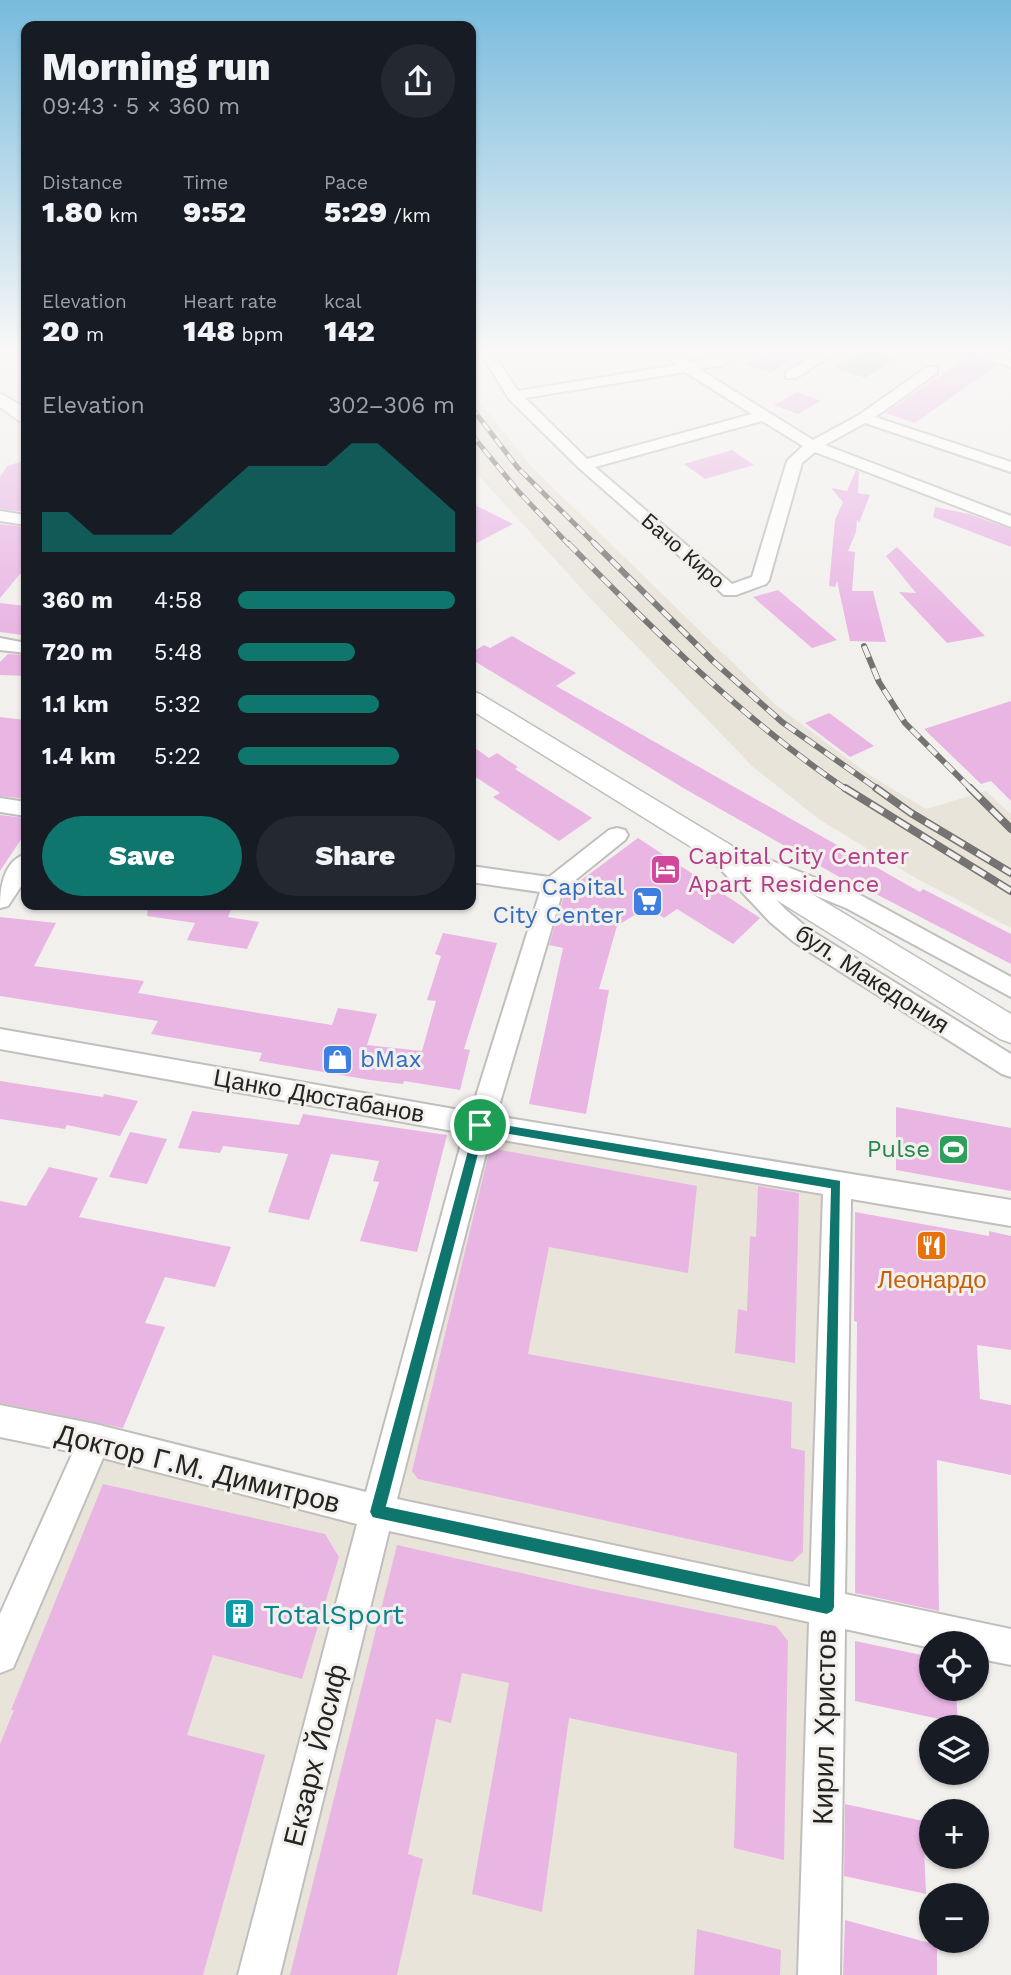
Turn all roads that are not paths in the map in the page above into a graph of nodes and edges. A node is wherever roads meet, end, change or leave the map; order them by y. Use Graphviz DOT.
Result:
graph roads {
  1 [pos="561,442"];
  2 [pos="667,442"];
  3 [pos="806,442"];
  4 [pos="820,442"];
  5 [pos="936,442"];
  6 [pos="813,446"];
  7 [pos="584,465"];
  8 [pos="1011,467"];
  9 [pos="0,516"];
  10 [pos="21,519"];
  11 [pos="1011,522"];
  12 [pos="0,644"];
  13 [pos="21,647"];
  14 [pos="476,702"];
  15 [pos="0,805"];
  16 [pos="21,808"];
  17 [pos="617,835"];
  18 [pos="711,846"];
  19 [pos="21,870"];
  20 [pos="476,875"];
  21 [pos="553,886"];
  22 [pos="0,901"];
  23 [pos="1011,988"];
  24 [pos="1011,1030"];
  25 [pos="0,1039"];
  26 [pos="1001,1061"];
  27 [pos="480,1125"];
  28 [pos="836,1184"];
  29 [pos="1011,1213"];
  30 [pos="0,1421"];
  31 [pos="95,1440"];
  32 [pos="377,1512"];
  33 [pos="827,1607"];
  34 [pos="1011,1647"];
  35 [pos="0,1655"];
  36 [pos="260,1975"];
  37 [pos="819,1975"];
  1 -- 7 [label="street, Бачо Киро"];
  2 -- 7 [label="street"];
  3 -- 6 [label="street"];
  4 -- 6 [label="street"];
  5 -- 8 [label="street"];
  6 -- 7 [label="street, Бачо Киро"];
  6 -- 11 [label="street"];
  9 -- 10 [label="street"];
  12 -- 13 [label="street"];
  14 -- 18 [label="main road"];
  15 -- 16 [label="street"];
  17 -- 21 [label="street"];
  18 -- 23 [label="street, бул. Македония"];
  18 -- 24 [label="main road"];
  18 -- 26 [label="street, бул. Македония"];
  19 -- 22 [label="street"];
  20 -- 21 [label="street"];
  21 -- 27 [label="street, Екзарх Йосиф"];
  25 -- 27 [label="street, Цанко Дюстабанов"];
  27 -- 28 [label="street, Цанко Дюстабанов"];
  27 -- 32 [label="street, Екзарх Йосиф"];
  28 -- 29 [label="street, Цанко Дюстабанов"];
  28 -- 33 [label="street, Кирил Христов"];
  30 -- 31 [label="street, Доктор Г.М. Димитров"];
  31 -- 32 [label="street, Доктор Г.М. Димитров"];
  31 -- 35 [label="street"];
  32 -- 33 [label="street, Доктор Г.М. Димитров"];
  32 -- 36 [label="street, Екзарх Йосиф"];
  33 -- 34 [label="street, Доктор Г.М. Димитров"];
  33 -- 37 [label="street, Кирил Христов"];
}
